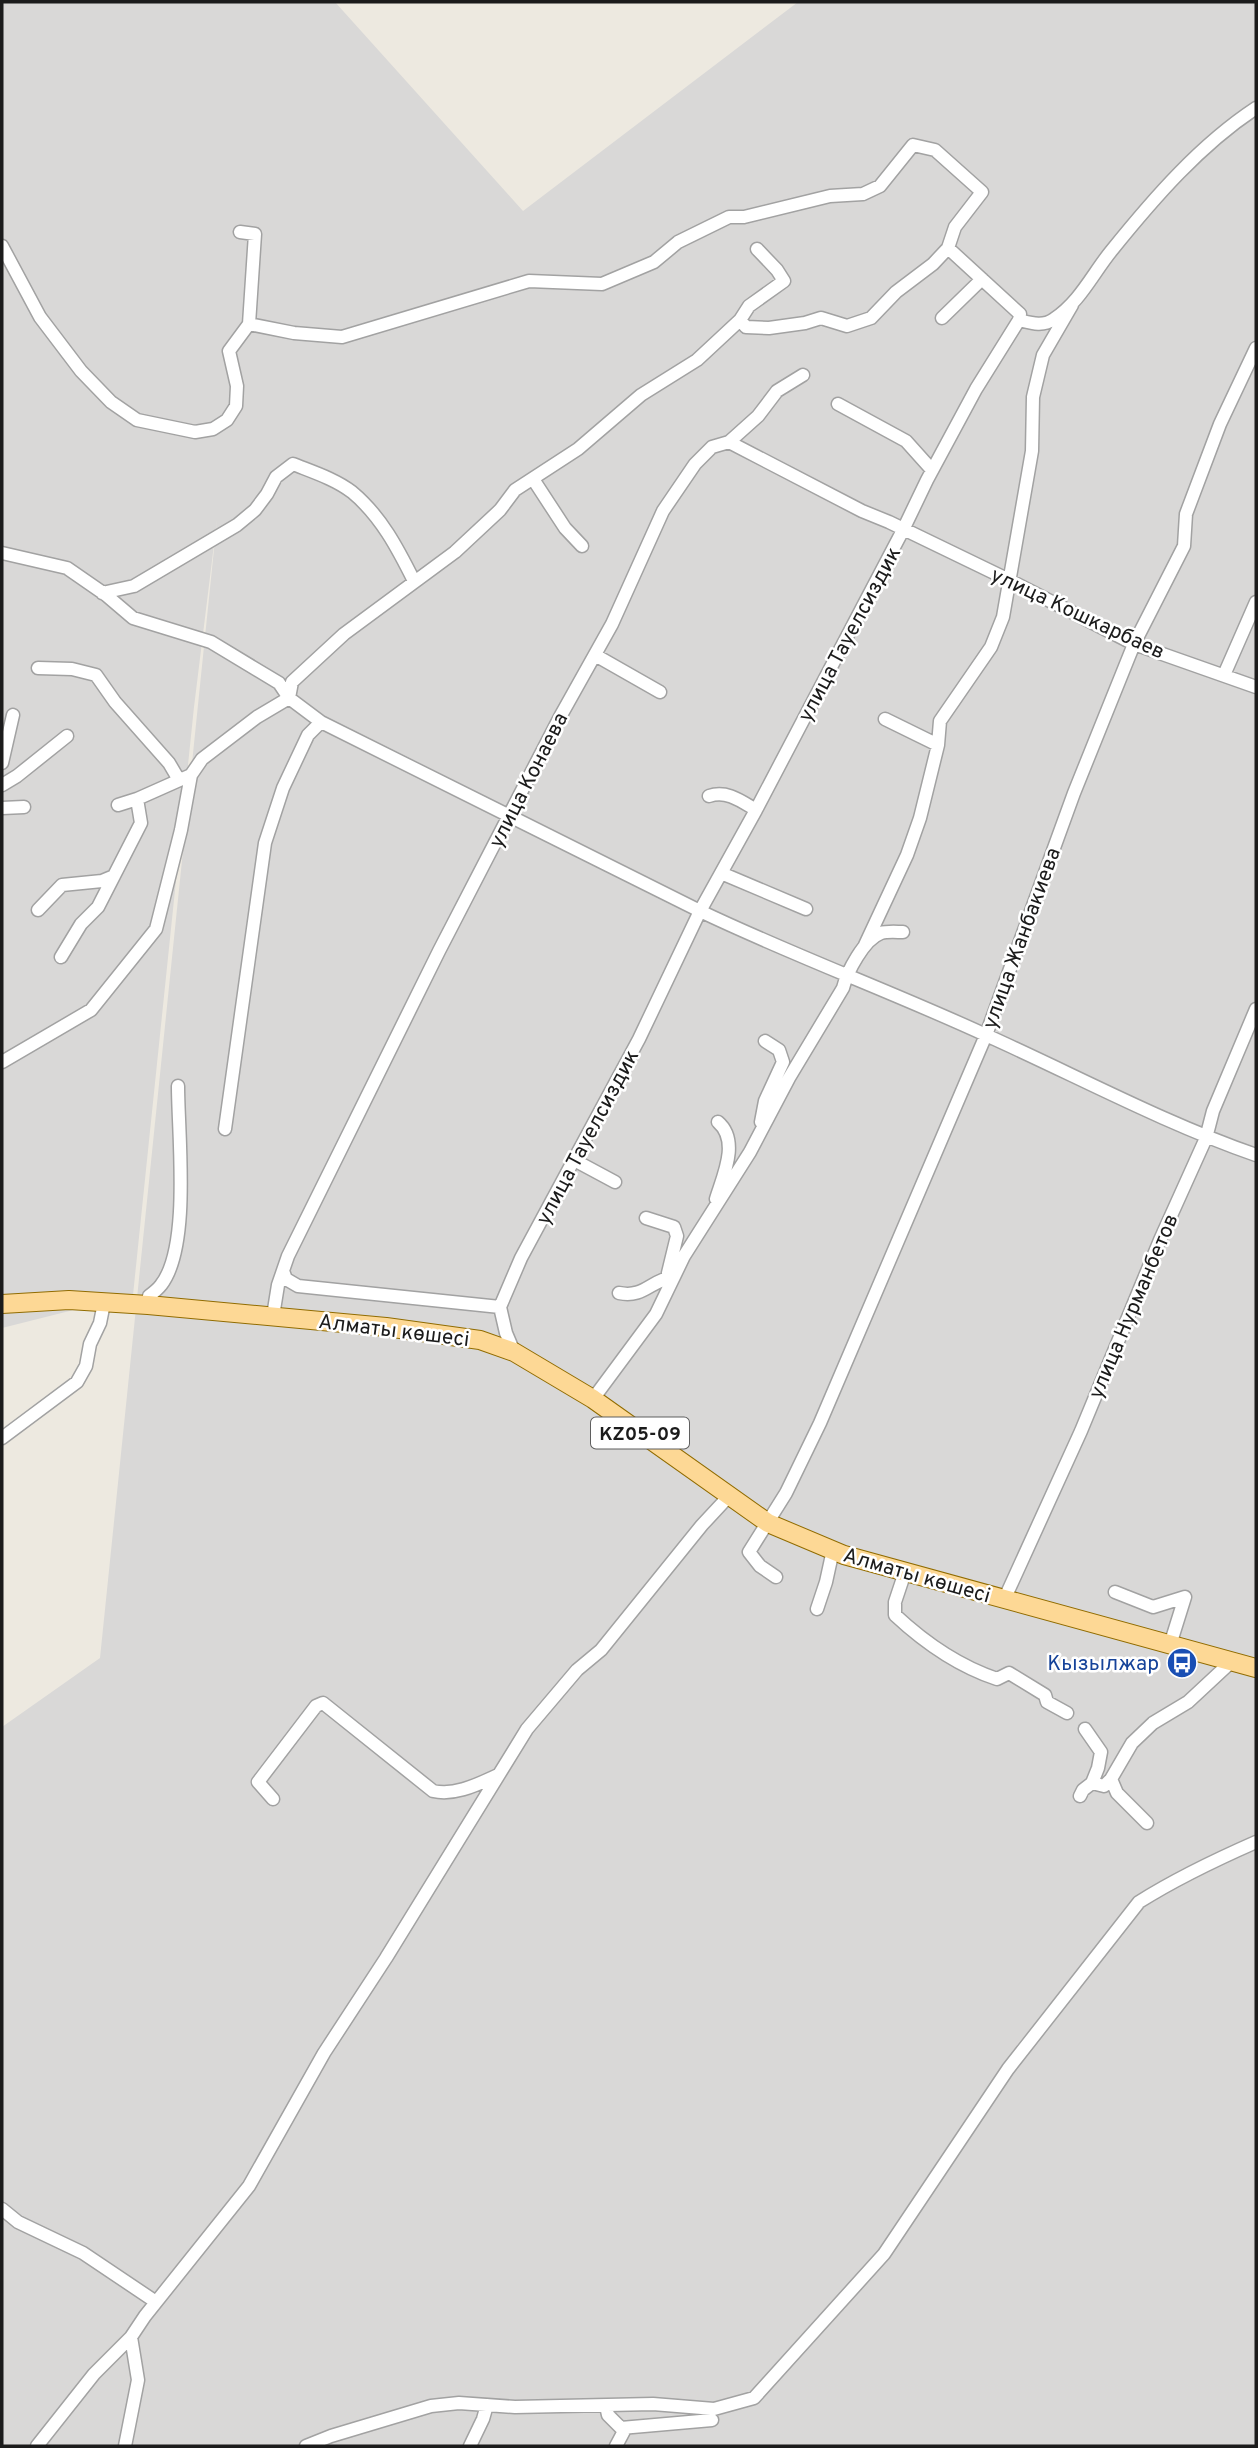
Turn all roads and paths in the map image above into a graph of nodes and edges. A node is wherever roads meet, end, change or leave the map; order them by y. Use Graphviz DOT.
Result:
graph roads {
  1 [pos="1256,108"];
  2 [pos="240,232"];
  3 [pos="2,246"];
  4 [pos="948,248"];
  5 [pos="757,250"];
  6 [pos="982,279"];
  7 [pos="1072,305"];
  8 [pos="942,318"];
  9 [pos="740,320"];
  10 [pos="1019,320"];
  11 [pos="249,324"];
  12 [pos="1036,325"];
  13 [pos="1256,348"];
  14 [pos="1047,349"];
  15 [pos="803,375"];
  16 [pos="838,404"];
  17 [pos="729,442"];
  18 [pos="932,470"];
  19 [pos="533,479"];
  20 [pos="903,530"];
  21 [pos="582,546"];
  22 [pos="2,553"];
  23 [pos="1011,581"];
  24 [pos="414,582"];
  25 [pos="102,593"];
  26 [pos="1256,602"];
  27 [pos="1134,644"];
  28 [pos="594,655"];
  29 [pos="38,668"];
  30 [pos="1224,676"];
  31 [pos="1256,687"];
  32 [pos="660,692"];
  33 [pos="289,698"];
  34 [pos="13,715"];
  35 [pos="885,719"];
  36 [pos="321,722"];
  37 [pos="67,736"];
  38 [pos="938,745"];
  39 [pos="2,763"];
  40 [pos="185,778"];
  41 [pos="2,785"];
  42 [pos="709,796"];
  43 [pos="137,799"];
  44 [pos="118,804"];
  45 [pos="23,807"];
  46 [pos="2,808"];
  47 [pos="756,810"];
  48 [pos="510,816"];
  49 [pos="721,873"];
  50 [pos="114,876"];
  51 [pos="806,909"];
  52 [pos="38,910"];
  53 [pos="700,911"];
  54 [pos="903,932"];
  55 [pos="865,945"];
  56 [pos="61,957"];
  57 [pos="846,975"];
  58 [pos="1256,1009"];
  59 [pos="986,1035"];
  60 [pos="765,1041"];
  61 [pos="2,1062"];
  62 [pos="178,1086"];
  63 [pos="718,1122"];
  64 [pos="225,1129"];
  65 [pos="759,1136"];
  66 [pos="1206,1138"];
  67 [pos="1256,1155"];
  68 [pos="574,1160"];
  69 [pos="615,1182"];
  70 [pos="646,1218"];
  71 [pos="708,1219"];
  72 [pos="283,1271"];
  73 [pos="672,1277"];
  74 [pos="619,1293"];
  75 [pos="104,1303"];
  76 [pos="2,1304"];
  77 [pos="148,1305"];
  78 [pos="500,1307"];
  79 [pos="273,1316"];
  80 [pos="514,1352"];
  81 [pos="593,1399"];
  82 [pos="2,1438"];
  83 [pos="729,1496"];
  84 [pos="768,1523"];
  85 [pos="833,1550"];
  86 [pos="905,1572"];
  87 [pos="776,1577"];
  88 [pos="1115,1592"];
  89 [pos="1004,1600"];
  90 [pos="817,1609"];
  91 [pos="1170,1646"];
  92 [pos="1231,1662"];
  93 [pos="1256,1668"];
  94 [pos="1067,1713"];
  95 [pos="1085,1729"];
  96 [pos="499,1775"];
  97 [pos="1111,1779"];
  98 [pos="1091,1783"];
  99 [pos="1080,1796"];
  100 [pos="273,1799"];
  101 [pos="1147,1823"];
  102 [pos="1256,1842"];
  103 [pos="2,2209"];
  104 [pos="156,2302"];
  105 [pos="131,2337"];
  106 [pos="487,2404"];
  107 [pos="606,2406"];
  108 [pos="712,2420"];
  109 [pos="621,2428"];
  110 [pos="37,2446"];
  111 [pos="125,2446"];
  112 [pos="306,2446"];
  113 [pos="470,2446"];
  114 [pos="615,2446"];
  1 -- 7 [label="street"];
  2 -- 11 [label="street"];
  3 -- 11 [label="street"];
  4 -- 6 [label="street"];
  4 -- 9 [label="street"];
  4 -- 11 [label="street"];
  5 -- 9 [label="street"];
  6 -- 8 [label="street"];
  6 -- 10 [label="street"];
  7 -- 12 [label="street"];
  7 -- 14 [label="street"];
  9 -- 19 [label="street"];
  10 -- 12 [label="street"];
  10 -- 18 [label="street, улица Тауелсиздик"];
  12 -- 14 [label="street"];
  13 -- 27 [label="street, улица Жанбакиева"];
  14 -- 23 [label="street"];
  15 -- 17 [label="street, улица Конаева"];
  16 -- 18 [label="street"];
  17 -- 20 [label="street"];
  17 -- 28 [label="street, улица Конаева"];
  18 -- 20 [label="street, улица Тауелсиздик"];
  19 -- 21 [label="street"];
  19 -- 24 [label="street"];
  20 -- 23 [label="street, улица Кошкарбаев"];
  20 -- 47 [label="street, улица Тауелсиздик"];
  22 -- 25 [label="street"];
  23 -- 27 [label="street, улица Кошкарбаев"];
  23 -- 38 [label="street"];
  24 -- 25 [label="street"];
  24 -- 33 [label="street"];
  25 -- 33 [label="street"];
  26 -- 30 [label="street"];
  27 -- 30 [label="street, улица Кошкарбаев"];
  27 -- 59 [label="street, улица Жанбакиева"];
  28 -- 32 [label="street"];
  28 -- 48 [label="street, улица Конаева"];
  29 -- 40 [label="street"];
  30 -- 31 [label="street, улица Кошкарбаев"];
  33 -- 36 [label="street"];
  33 -- 40 [label="street"];
  34 -- 39 [label="street"];
  35 -- 38 [label="street"];
  36 -- 48 [label="street"];
  36 -- 64 [label="street"];
  37 -- 41 [label="street"];
  38 -- 55 [label="street"];
  40 -- 43 [label="street"];
  40 -- 61 [label="street"];
  42 -- 47 [label="street"];
  43 -- 44 [label="street"];
  43 -- 50 [label="street"];
  45 -- 46 [label="street"];
  47 -- 49 [label="street, улица Тауелсиздик"];
  48 -- 53 [label="street"];
  48 -- 72 [label="street, улица Конаева"];
  49 -- 51 [label="street"];
  49 -- 53 [label="street, улица Тауелсиздик"];
  50 -- 52 [label="street"];
  50 -- 56 [label="street"];
  53 -- 57 [label="street"];
  53 -- 68 [label="street, улица Тауелсиздик"];
  54 -- 55 [label="street"];
  55 -- 57 [label="street"];
  57 -- 59 [label="street"];
  57 -- 65 [label="street"];
  58 -- 66 [label="street, улица Нурманбетов"];
  59 -- 66 [label="street"];
  59 -- 84 [label="street, улица Жанбакиева"];
  60 -- 65 [label="street"];
  62 -- 77 [label="street"];
  63 -- 71 [label="street"];
  65 -- 71 [label="street"];
  66 -- 67 [label="street"];
  66 -- 89 [label="street, улица Нурманбетов"];
  68 -- 69 [label="street"];
  68 -- 78 [label="street, улица Тауелсиздик"];
  70 -- 73 [label="street"];
  71 -- 73 [label="street"];
  72 -- 78 [label="street"];
  72 -- 79 [label="street, улица Конаева"];
  73 -- 74 [label="street"];
  73 -- 81 [label="street"];
  75 -- 76 [label="main road, Алматы көшесі / KZ05-09"];
  75 -- 77 [label="main road, Алматы көшесі / KZ05-09"];
  75 -- 82 [label="street"];
  77 -- 79 [label="main road, Алматы көшесі / KZ05-09"];
  78 -- 80 [label="street"];
  79 -- 80 [label="main road, Алматы көшесі / KZ05-09"];
  80 -- 81 [label="main road, Алматы көшесі / KZ05-09"];
  81 -- 83 [label="main road, Алматы көшесі / KZ05-09"];
  83 -- 84 [label="main road, Алматы көшесі / KZ05-09"];
  83 -- 96 [label="street"];
  84 -- 85 [label="main road, Алматы көшесі / KZ05-09"];
  84 -- 87 [label="street, улица Жанбакиева"];
  85 -- 86 [label="main road, Алматы көшесі / KZ05-09"];
  85 -- 90 [label="street"];
  86 -- 89 [label="main road, Алматы көшесі / KZ05-09"];
  86 -- 94 [label="street"];
  88 -- 91 [label="street"];
  89 -- 91 [label="main road, Алматы көшесі / KZ05-09"];
  91 -- 92 [label="main road, Алматы көшесі / KZ05-09"];
  92 -- 93 [label="main road, Алматы көшесі / KZ05-09"];
  92 -- 97 [label="street"];
  95 -- 98 [label="street"];
  96 -- 100 [label="street"];
  96 -- 104 [label="street"];
  97 -- 98 [label="street"];
  97 -- 101 [label="street"];
  98 -- 99 [label="street"];
  102 -- 107 [label="street"];
  103 -- 104 [label="street"];
  104 -- 105 [label="street"];
  105 -- 110 [label="street"];
  105 -- 111 [label="street"];
  106 -- 107 [label="street"];
  106 -- 112 [label="street"];
  106 -- 113 [label="street"];
  107 -- 109 [label="street"];
  108 -- 109 [label="street"];
  109 -- 114 [label="street"];
}
